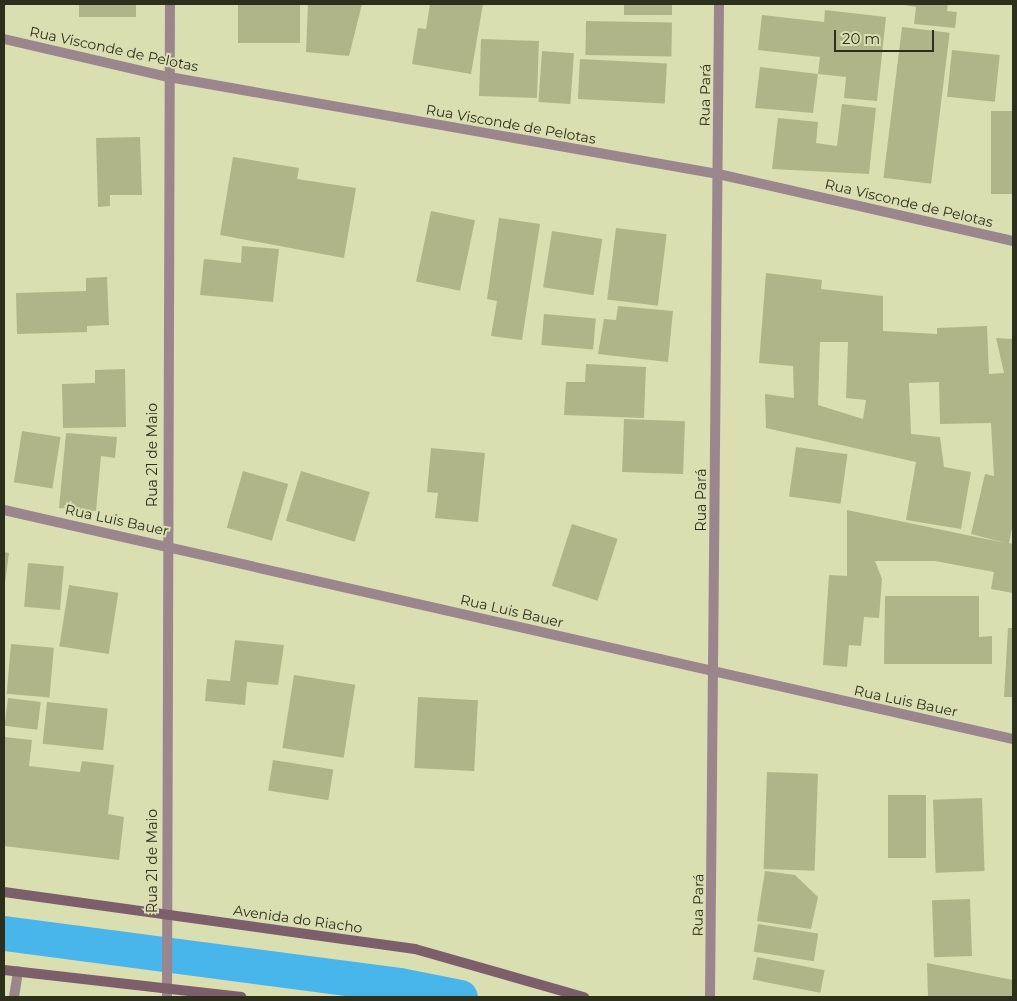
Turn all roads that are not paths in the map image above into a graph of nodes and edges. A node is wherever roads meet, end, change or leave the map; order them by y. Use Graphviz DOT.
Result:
graph roads {
  1 [pos="170,4"];
  2 [pos="719,4"];
  3 [pos="4,39"];
  4 [pos="169,77"];
  5 [pos="718,174"];
  6 [pos="1013,241"];
  7 [pos="4,510"];
  8 [pos="165,544"];
  9 [pos="714,673"];
  10 [pos="1013,739"];
  11 [pos="4,892"];
  12 [pos="166,916"];
  13 [pos="4,970"];
  14 [pos="18,971"];
  15 [pos="167,992"];
  16 [pos="14,997"];
  17 [pos="242,997"];
  18 [pos="584,997"];
  19 [pos="710,997"];
  1 -- 4 [label="street, Rua 21 de Maio"];
  2 -- 5 [label="street, Rua Pará"];
  3 -- 4 [label="street, Rua Visconde de Pelotas"];
  4 -- 5 [label="street, Rua Visconde de Pelotas"];
  4 -- 8 [label="street, Rua 21 de Maio"];
  5 -- 6 [label="street, Rua Visconde de Pelotas"];
  5 -- 9 [label="street, Rua Pará"];
  7 -- 8 [label="street, Rua Luis Bauer"];
  8 -- 9 [label="street, Rua Luis Bauer"];
  8 -- 12 [label="street, Rua 21 de Maio"];
  9 -- 10 [label="street, Rua Luis Bauer"];
  9 -- 19 [label="street, Rua Pará"];
  11 -- 12 [label="main road, Avenida do Riacho"];
  12 -- 15 [label="street, Rua 21 de Maio"];
  12 -- 18 [label="main road, Avenida do Riacho"];
  13 -- 14 [label="main road"];
  14 -- 15 [label="main road"];
  14 -- 16 [label="street"];
  15 -- 17 [label="main road"];
}
